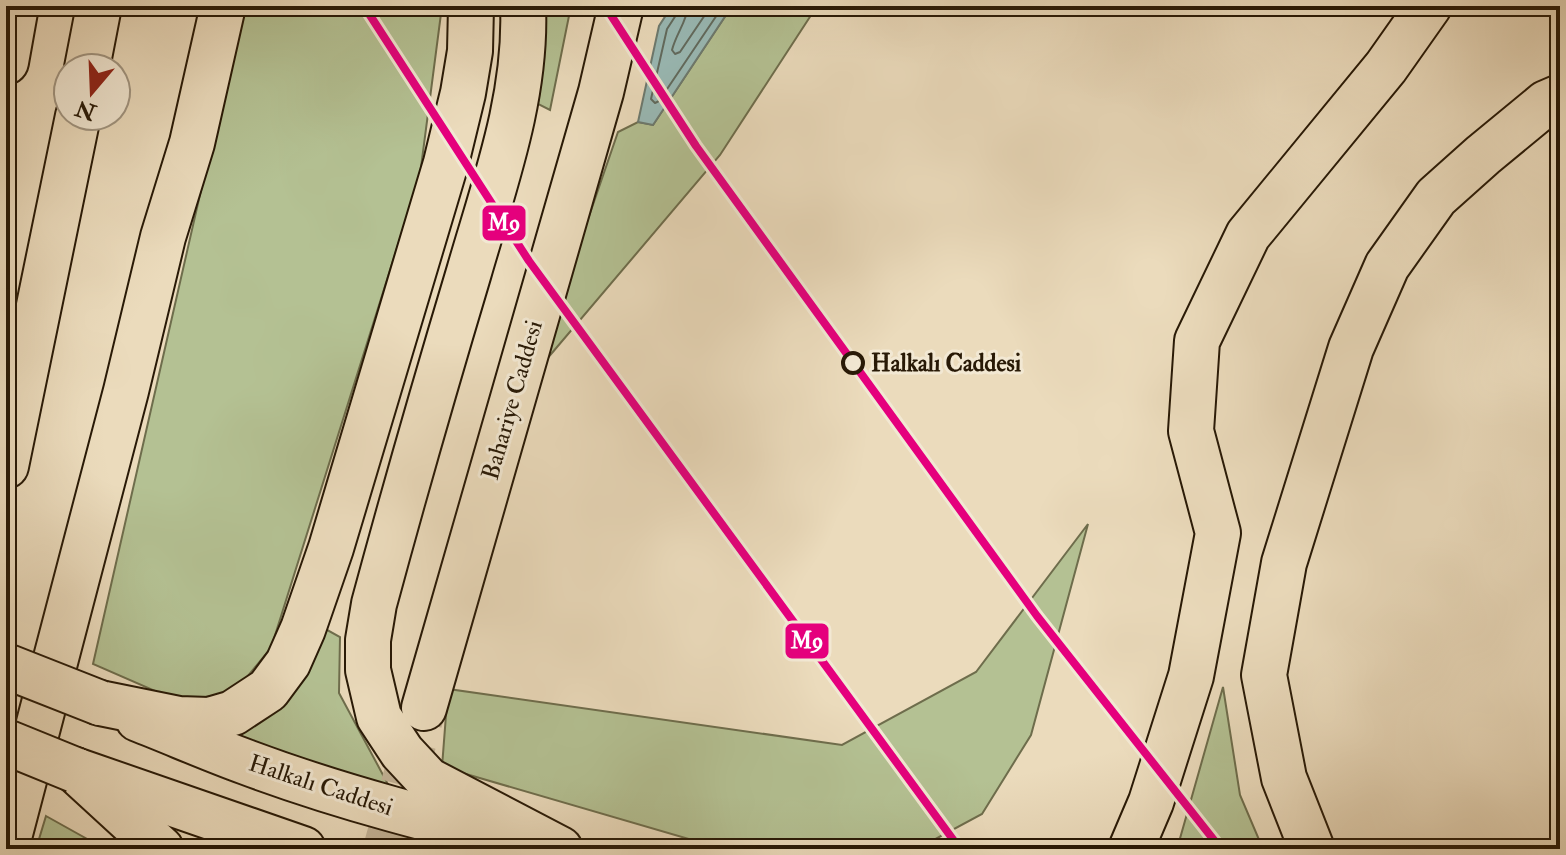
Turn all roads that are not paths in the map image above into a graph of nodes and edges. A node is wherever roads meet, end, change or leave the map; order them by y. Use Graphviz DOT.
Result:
graph roads {
  1 [pos="16,6"];
  2 [pos="99,6"];
  3 [pos="196,6"];
  4 [pos="223,6"];
  5 [pos="471,6"];
  6 [pos="523,6"];
  7 [pos="598,6"];
  8 [pos="621,6"];
  9 [pos="1389,6"];
  10 [pos="1429,6"];
  11 [pos="90,52"];
  12 [pos="6,62"];
  13 [pos="1386,67"];
  14 [pos="601,92"];
  15 [pos="1560,97"];
  16 [pos="75,132"];
  17 [pos="163,237"];
  18 [pos="6,466"];
  19 [pos="6,666"];
  20 [pos="100,703"];
  21 [pos="424,708"];
  22 [pos="6,742"];
  23 [pos="75,770"];
  24 [pos="6,849"];
  25 [pos="161,849"];
  26 [pos="303,849"];
  27 [pos="547,849"];
  28 [pos="560,849"];
  29 [pos="1131,849"];
  30 [pos="1312,849"];
  1 -- 12 [label="main road"];
  2 -- 11 [label="main road"];
  3 -- 17 [label="main road"];
  4 -- 17 [label="main road"];
  5 -- 20 [label="main road"];
  6 -- 28 [label="main road"];
  7 -- 14 [label="main road"];
  8 -- 14 [label="main road, Bahariye Caddesi"];
  9 -- 13 [label="main road"];
  10 -- 13 [label="main road"];
  13 -- 29 [label="main road"];
  14 -- 21 [label="main road, Bahariye Caddesi"];
  15 -- 30 [label="main road"];
  16 -- 18 [label="main road"];
  17 -- 24 [label="main road"];
  19 -- 20 [label="main road, bridge"];
  20 -- 27 [label="main road, Halkalı Caddesi"];
  22 -- 23 [label="main road, bridge"];
  23 -- 25 [label="main road"];
  23 -- 26 [label="main road"];
}
